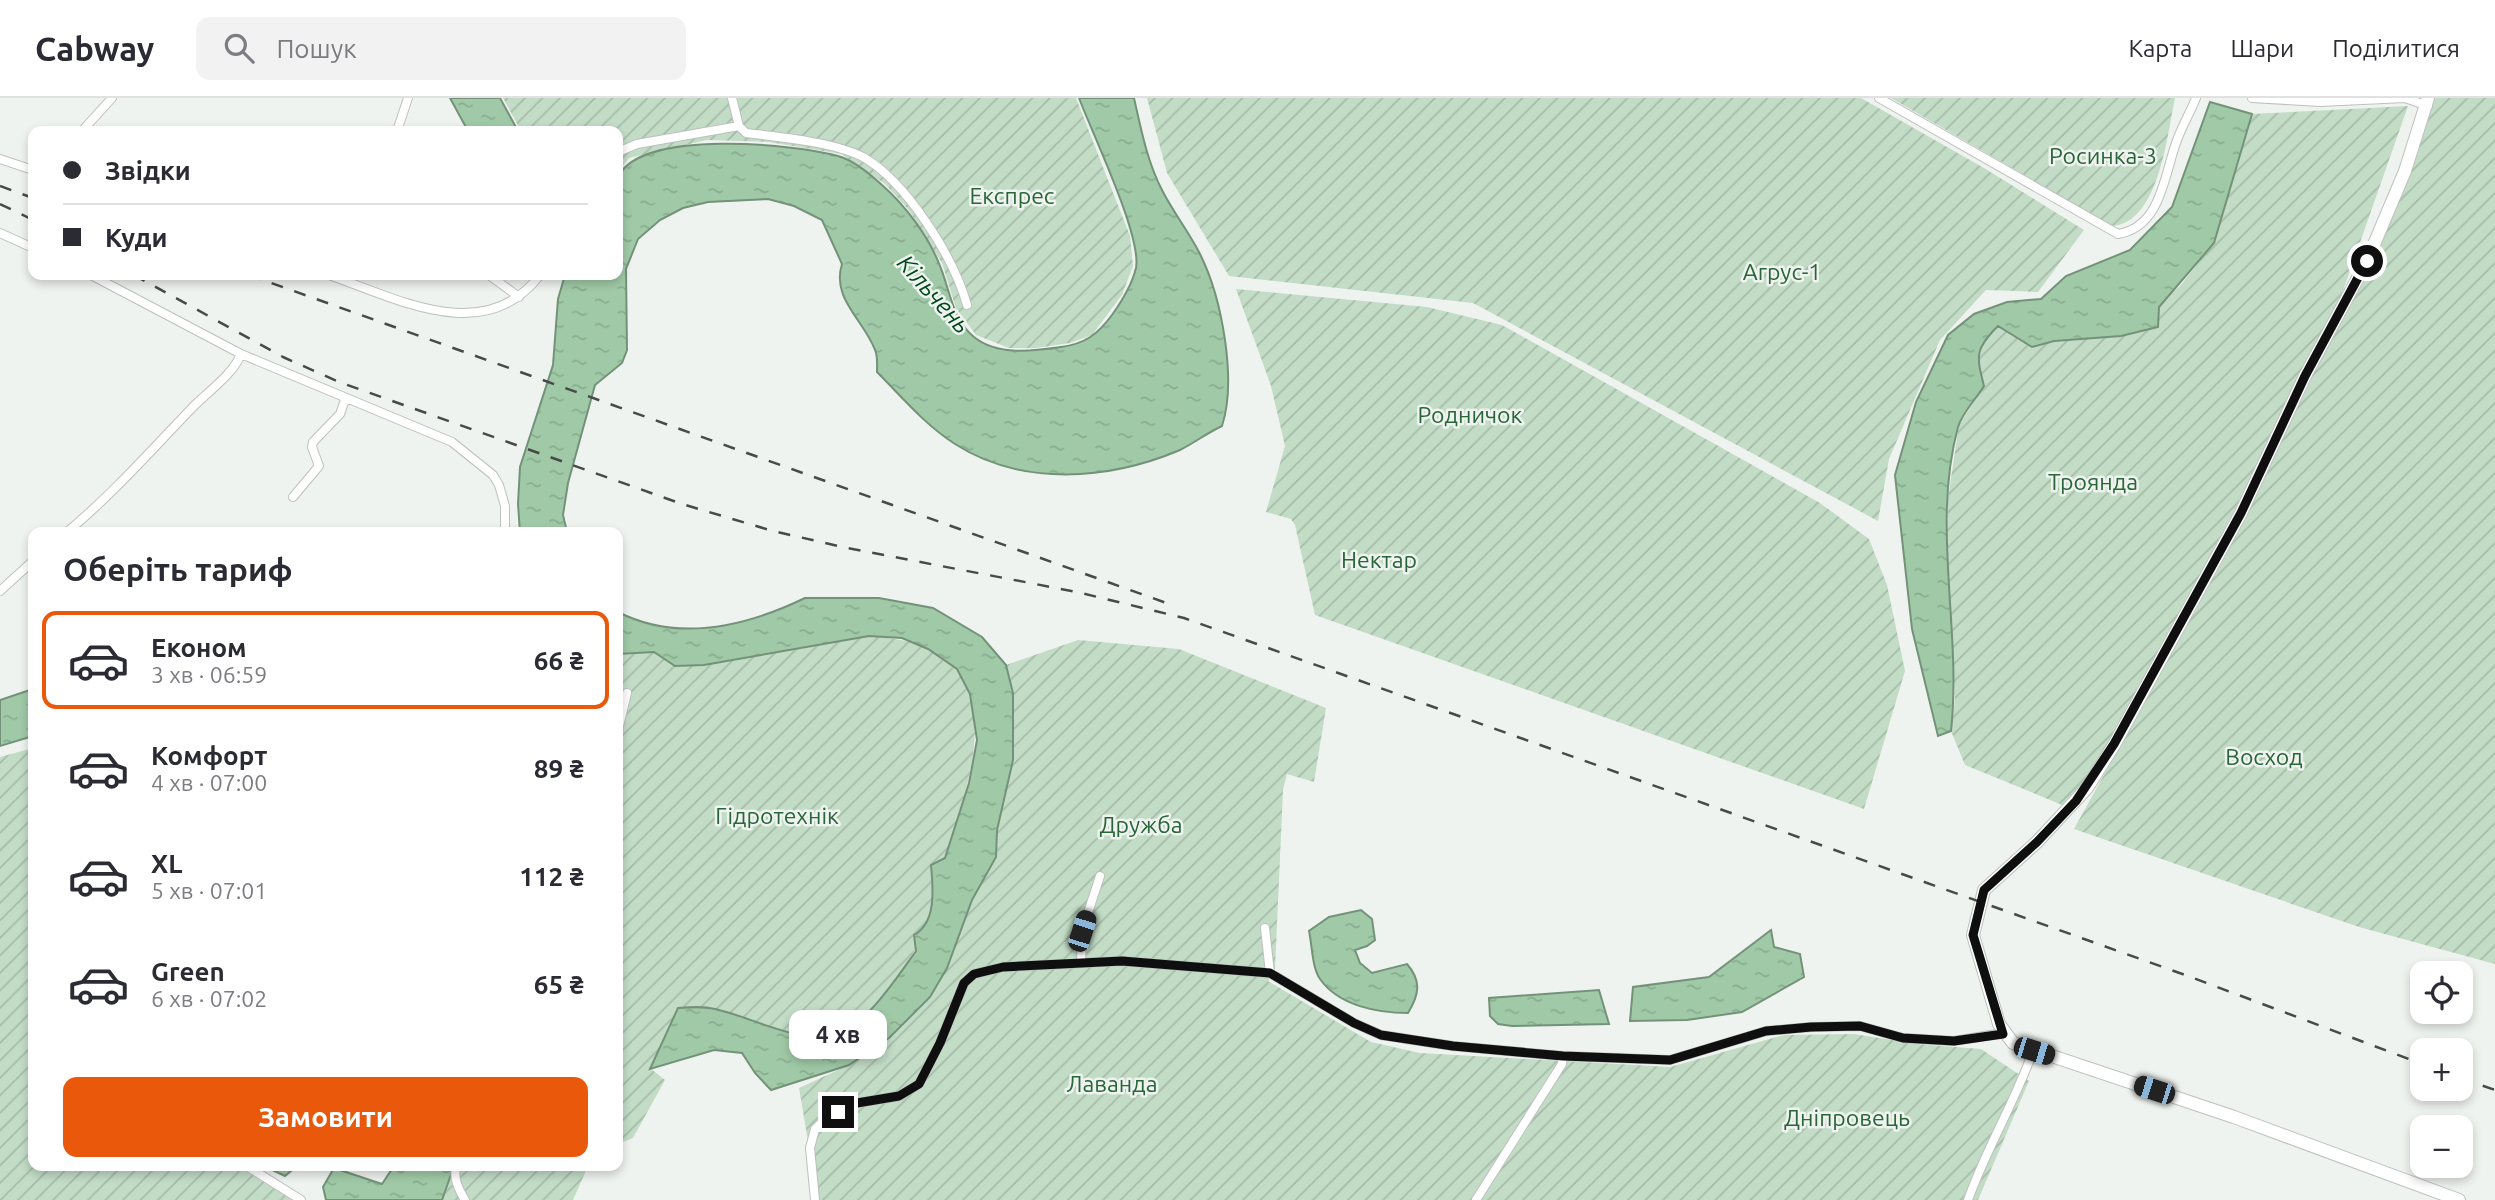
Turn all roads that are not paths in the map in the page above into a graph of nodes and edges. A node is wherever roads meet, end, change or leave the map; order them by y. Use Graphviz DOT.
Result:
graph roads {
  1 [pos="112,98"];
  2 [pos="408,98"];
  3 [pos="732,98"];
  4 [pos="1879,98"];
  5 [pos="2196,98"];
  6 [pos="2252,98"];
  7 [pos="2428,102"];
  8 [pos="87,126"];
  9 [pos="399,126"];
  10 [pos="738,126"];
  11 [pos="623,150"];
  12 [pos="0,159"];
  13 [pos="28,168"];
  14 [pos="0,233"];
  15 [pos="28,245"];
  16 [pos="100,280"];
  17 [pos="343,280"];
  18 [pos="496,280"];
  19 [pos="535,280"];
  20 [pos="519,297"];
  21 [pos="967,305"];
  22 [pos="241,354"];
  23 [pos="345,400"];
  24 [pos="293,497"];
  25 [pos="73,527"];
  26 [pos="505,527"];
  27 [pos="28,566"];
  28 [pos="0,591"];
  29 [pos="627,694"];
  30 [pos="623,710"];
  31 [pos="1100,876"];
  32 [pos="1265,928"];
  33 [pos="1081,963"];
  34 [pos="1270,973"];
  35 [pos="2003,1034"];
  36 [pos="2034,1051"];
  37 [pos="1563,1056"];
  38 [pos="255,1171"];
  39 [pos="454,1171"];
  40 [pos="301,1200"];
  41 [pos="465,1200"];
  42 [pos="816,1200"];
  43 [pos="1476,1200"];
  44 [pos="1968,1200"];
  45 [pos="2459,1200"];
  1 -- 8 [label="street"];
  2 -- 9 [label="street"];
  3 -- 10 [label="street"];
  4 -- 5 [label="street"];
  6 -- 7 [label="street"];
  7 -- 35 [label="street"];
  10 -- 11 [label="street"];
  10 -- 21 [label="street"];
  12 -- 13 [label="street"];
  14 -- 15 [label="street"];
  16 -- 22 [label="street"];
  17 -- 20 [label="street"];
  18 -- 20 [label="street"];
  19 -- 20 [label="street"];
  22 -- 23 [label="street"];
  22 -- 25 [label="street"];
  23 -- 24 [label="street"];
  23 -- 26 [label="street"];
  27 -- 28 [label="street"];
  29 -- 30 [label="street"];
  31 -- 33 [label="street"];
  32 -- 34 [label="street"];
  33 -- 34 [label="street"];
  33 -- 42 [label="street"];
  34 -- 37 [label="street"];
  35 -- 36 [label="street"];
  35 -- 37 [label="street"];
  36 -- 44 [label="street"];
  36 -- 45 [label="street"];
  37 -- 43 [label="street"];
  38 -- 40 [label="street"];
  39 -- 41 [label="street"];
}
